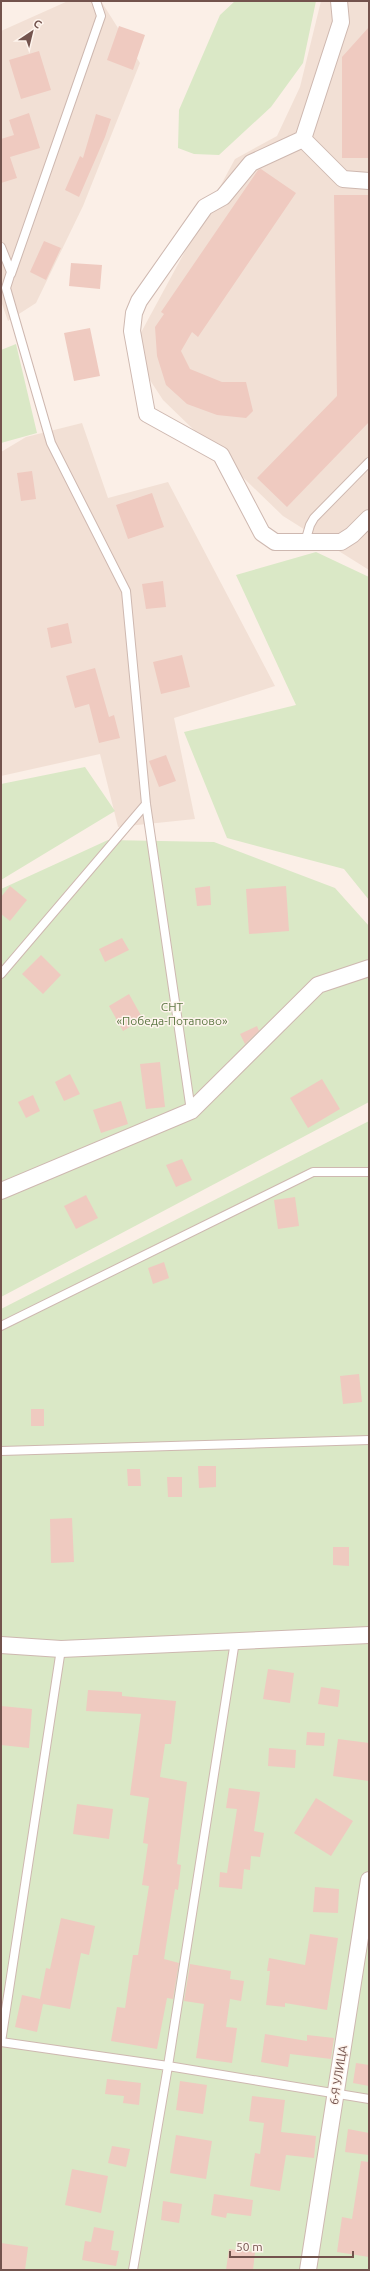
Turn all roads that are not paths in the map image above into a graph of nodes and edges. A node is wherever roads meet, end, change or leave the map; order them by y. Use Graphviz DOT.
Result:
graph roads {
  1 [pos="96,1"];
  2 [pos="339,1"];
  3 [pos="303,139"];
  4 [pos="369,181"];
  5 [pos="1,247"];
  6 [pos="6,288"];
  7 [pos="369,462"];
  8 [pos="369,518"];
  9 [pos="306,542"];
  10 [pos="146,804"];
  11 [pos="369,968"];
  12 [pos="1,974"];
  13 [pos="191,1111"];
  14 [pos="369,1172"];
  15 [pos="1,1191"];
  16 [pos="1,1326"];
  17 [pos="369,1440"];
  18 [pos="1,1451"];
  19 [pos="369,1635"];
  20 [pos="235,1641"];
  21 [pos="1,1645"];
  22 [pos="61,1649"];
  23 [pos="369,1880"];
  24 [pos="168,2066"];
  25 [pos="336,2093"];
  26 [pos="369,2099"];
  27 [pos="133,2270"];
  28 [pos="308,2270"];
  1 -- 6 [label="lane"];
  2 -- 3 [label="street"];
  3 -- 4 [label="street"];
  3 -- 9 [label="street"];
  5 -- 6 [label="lane"];
  6 -- 10 [label="lane"];
  7 -- 9 [label="lane"];
  8 -- 9 [label="street"];
  10 -- 12 [label="lane"];
  10 -- 13 [label="lane"];
  11 -- 13 [label="street"];
  13 -- 15 [label="street"];
  14 -- 16 [label="lane"];
  17 -- 18 [label="lane"];
  19 -- 20 [label="street"];
  20 -- 22 [label="street"];
  20 -- 24 [label="lane"];
  21 -- 22 [label="street"];
  22 -- 24 [label="lane"];
  23 -- 25 [label="street, 6-Я УЛИЦА"];
  24 -- 25 [label="lane"];
  24 -- 27 [label="lane"];
  25 -- 26 [label="lane"];
  25 -- 28 [label="street, 6-Я УЛИЦА"];
}
